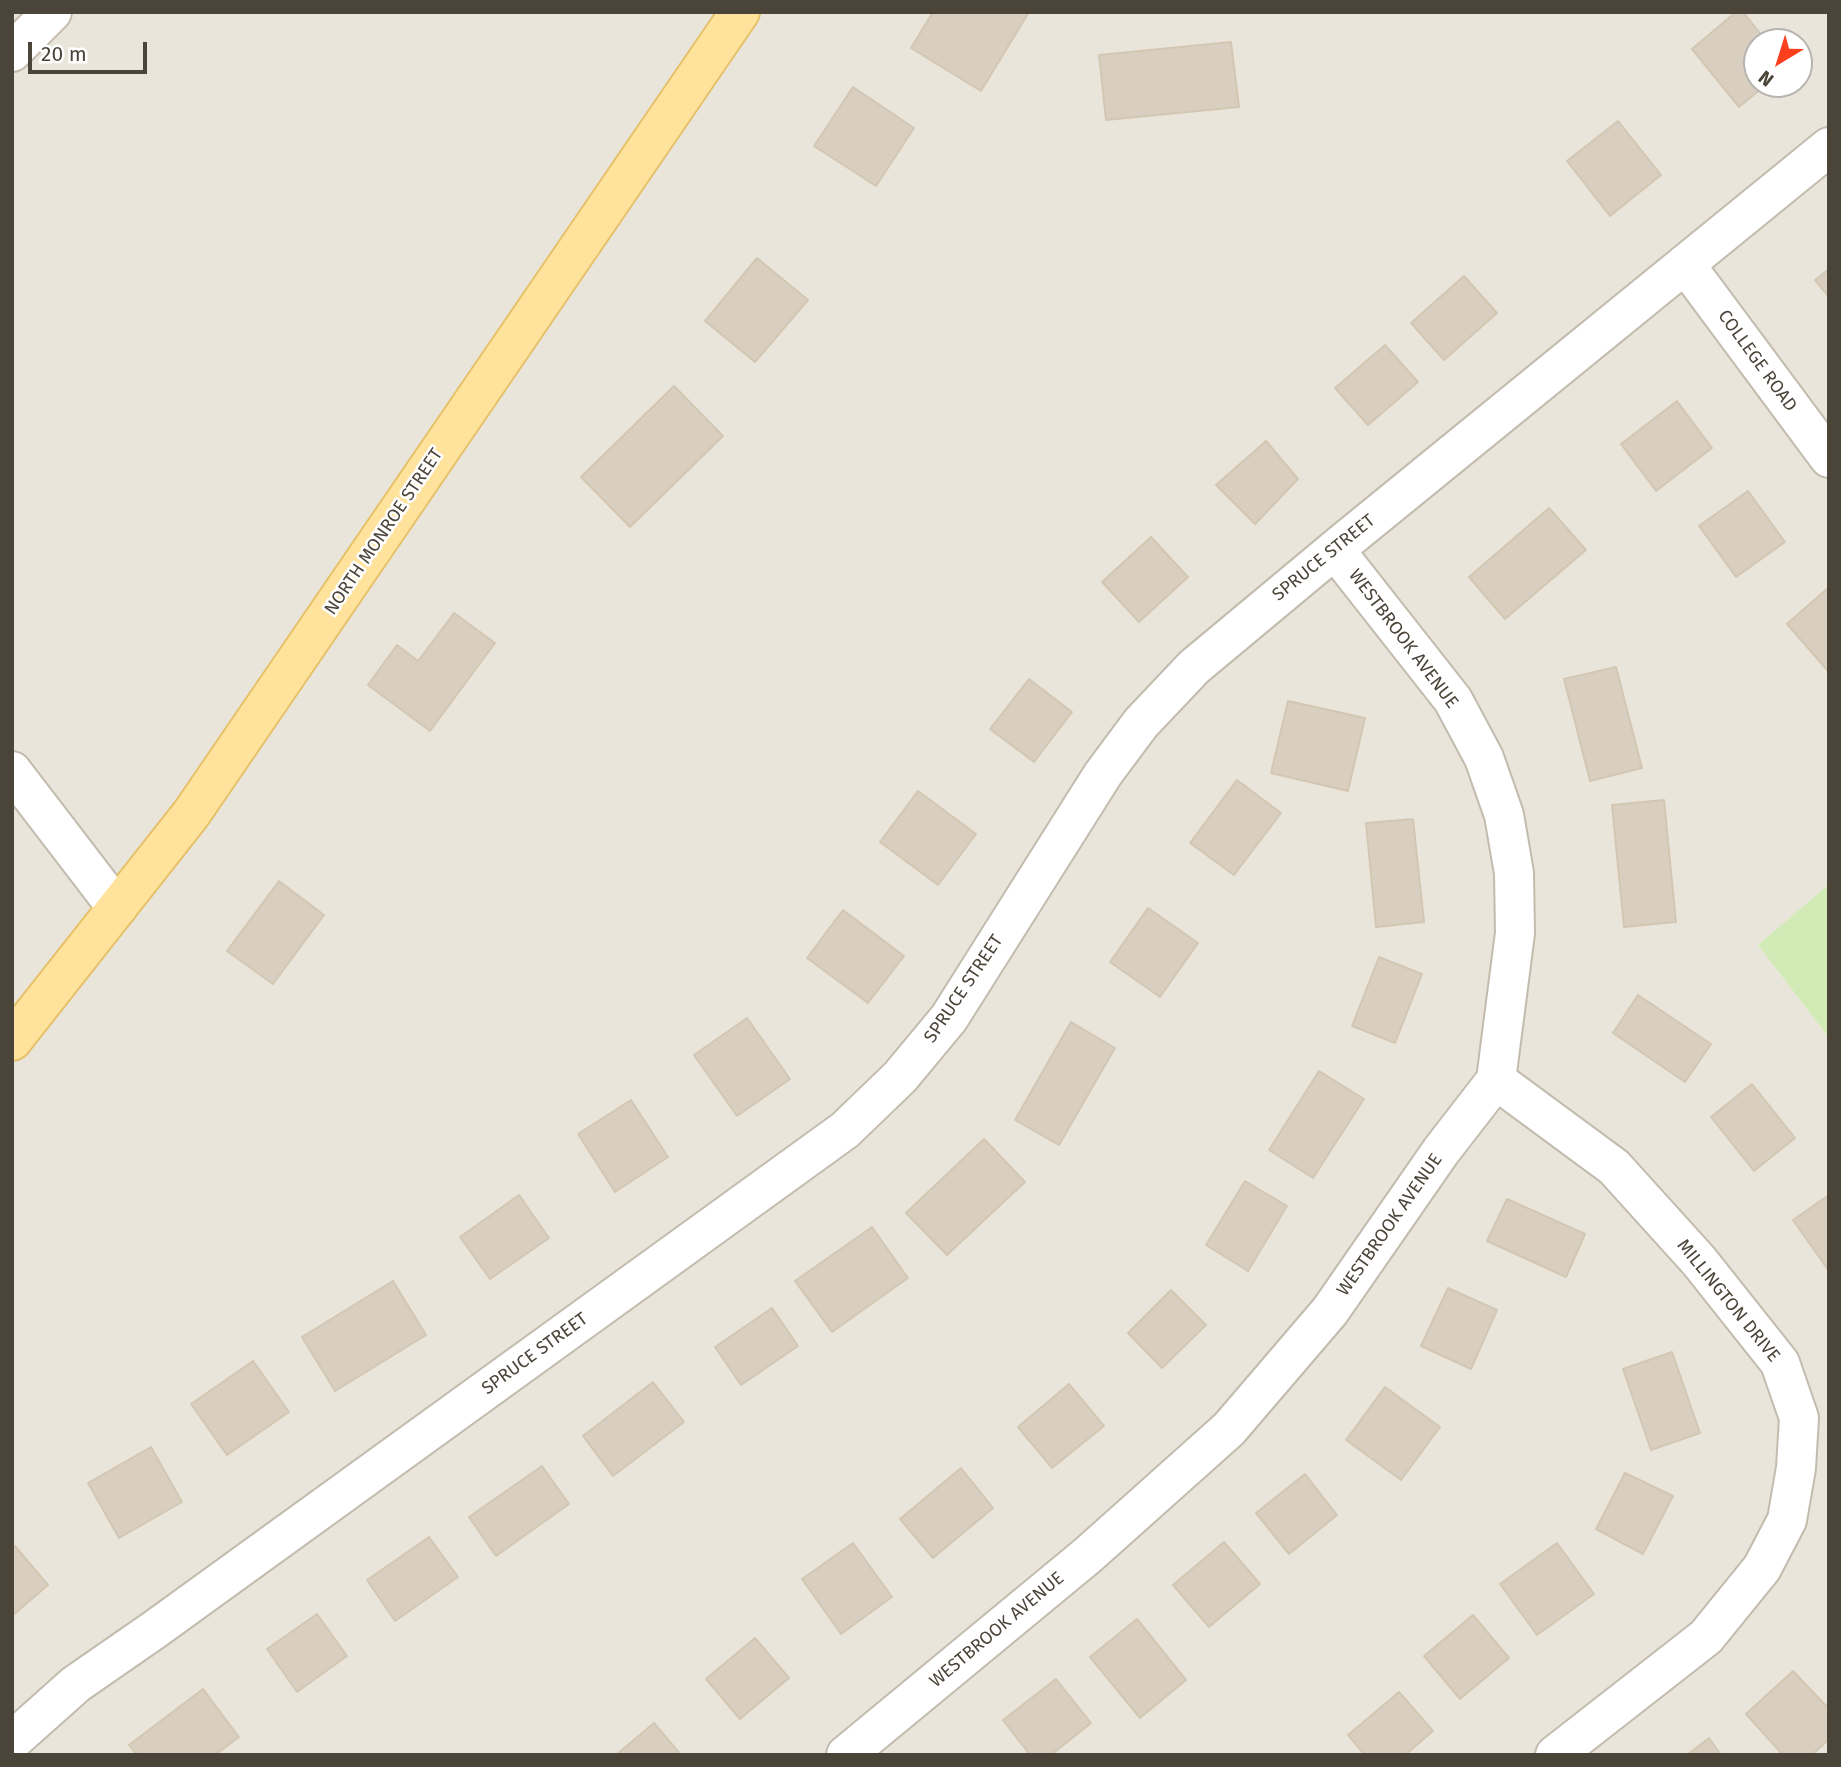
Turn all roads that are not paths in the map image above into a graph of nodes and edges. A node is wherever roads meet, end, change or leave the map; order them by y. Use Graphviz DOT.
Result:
graph roads {
  1 [pos="52,12"];
  2 [pos="740,12"];
  3 [pos="12,52"];
  4 [pos="1829,147"];
  5 [pos="1685,264"];
  6 [pos="1829,458"];
  7 [pos="1335,550"];
  8 [pos="12,771"];
  9 [pos="117,908"];
  10 [pos="12,1041"];
  11 [pos="1496,1080"];
  12 [pos="12,1741"];
  13 [pos="846,1755"];
  14 [pos="1555,1755"];
  1 -- 3 [label="street"];
  2 -- 9 [label="main road, NORTH MONROE STREET"];
  4 -- 5 [label="street, SPRUCE STREET"];
  5 -- 6 [label="street, COLLEGE ROAD"];
  5 -- 7 [label="street, SPRUCE STREET"];
  7 -- 11 [label="street, WESTBROOK AVENUE"];
  7 -- 12 [label="street, SPRUCE STREET"];
  8 -- 9 [label="street"];
  9 -- 10 [label="main road, NORTH MONROE STREET"];
  11 -- 13 [label="street, WESTBROOK AVENUE"];
  11 -- 14 [label="street, MILLINGTON DRIVE"];
}
